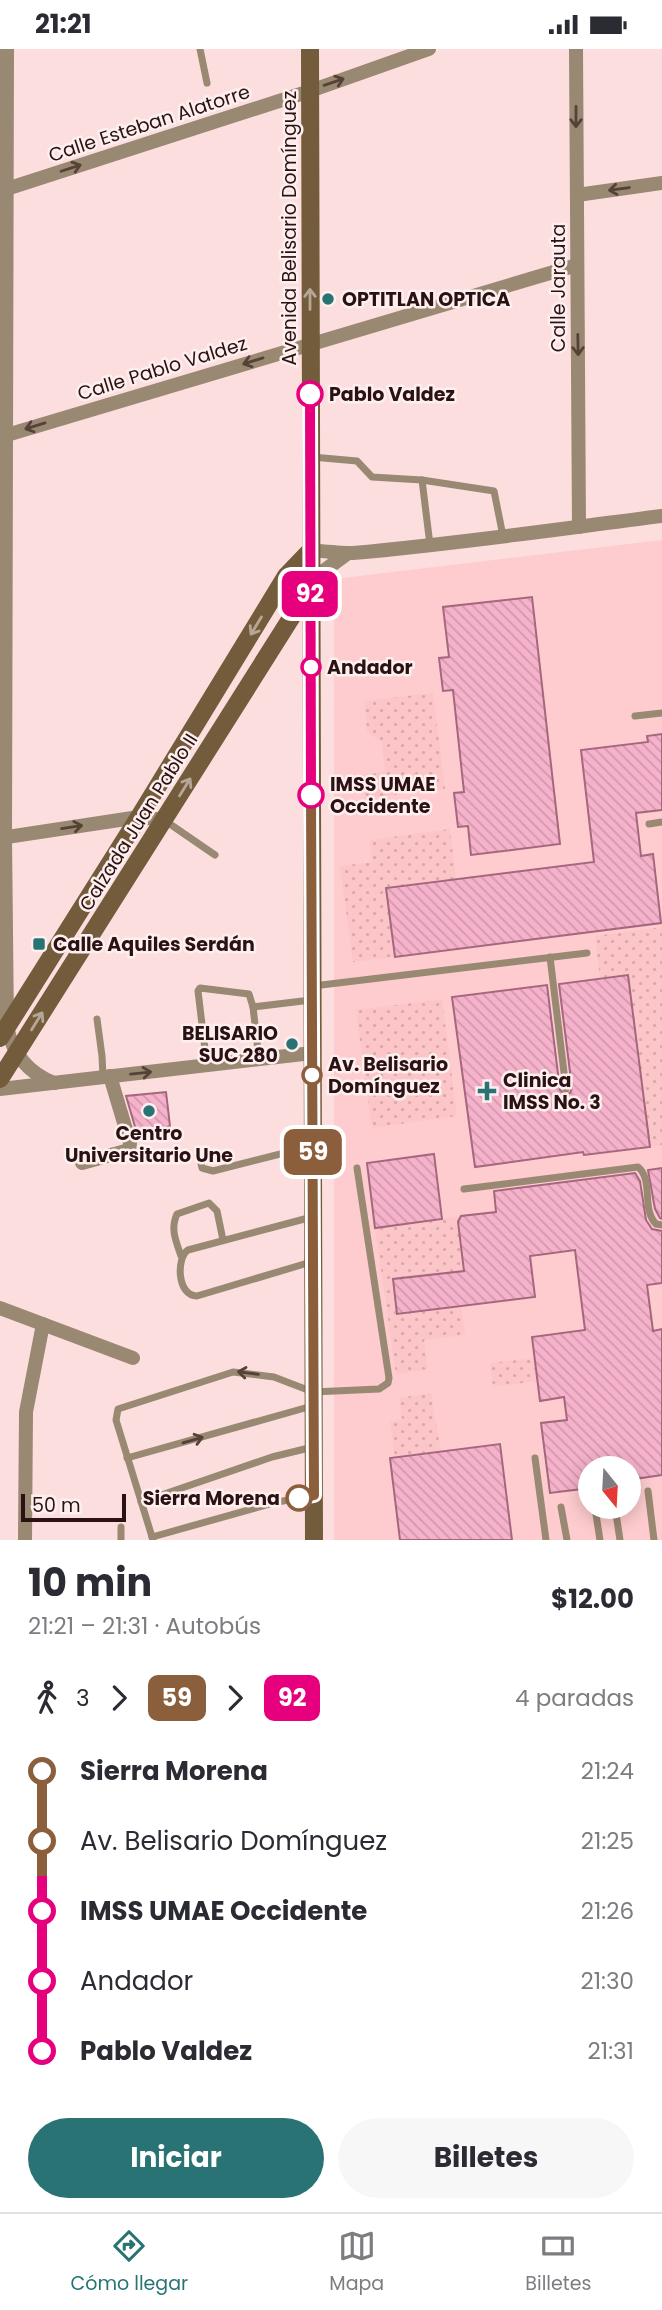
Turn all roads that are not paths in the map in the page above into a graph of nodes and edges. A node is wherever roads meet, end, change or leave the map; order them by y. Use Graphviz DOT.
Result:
graph roads {
  1 [pos="7,49"];
  2 [pos="201,49"];
  3 [pos="310,49"];
  4 [pos="429,49"];
  5 [pos="576,49"];
  6 [pos="207,83"];
  7 [pos="310,91"];
  8 [pos="662,183"];
  9 [pos="3,190"];
  10 [pos="577,195"];
  11 [pos="577,265"];
  12 [pos="310,344"];
  13 [pos="3,436"];
  14 [pos="311,457"];
  15 [pos="422,480"];
  16 [pos="662,516"];
  17 [pos="579,527"];
  18 [pos="503,536"];
  19 [pos="430,545"];
  20 [pos="310,551"];
  21 [pos="348,553"];
  22 [pos="310,589"];
  23 [pos="662,713"];
  24 [pos="635,716"];
  25 [pos="2,727"];
  26 [pos="139,817"];
  27 [pos="164,820"];
  28 [pos="662,822"];
  29 [pos="649,824"];
  30 [pos="2,838"];
  31 [pos="215,855"];
  32 [pos="587,953"];
  33 [pos="550,957"];
  34 [pos="312,993"];
  35 [pos="253,1007"];
  36 [pos="97,1019"];
  37 [pos="4,1033"];
  38 [pos="312,1053"];
  39 [pos="16,1054"];
  40 [pos="259,1060"];
  41 [pos="207,1067"];
  42 [pos="106,1077"];
  43 [pos="0,1079"];
  44 [pos="54,1083"];
  45 [pos="0,1089"];
  46 [pos="566,1089"];
  47 [pos="313,1146"];
  48 [pos="198,1150"];
  49 [pos="82,1163"];
  50 [pos="357,1168"];
  51 [pos="464,1189"];
  52 [pos="313,1217"];
  53 [pos="662,1225"];
  54 [pos="223,1240"];
  55 [pos="181,1256"];
  56 [pos="313,1261"];
  57 [pos="0,1308"];
  58 [pos="43,1324"];
  59 [pos="133,1358"];
  60 [pos="313,1399"];
  61 [pos="314,1447"];
  62 [pos="127,1458"];
  63 [pos="535,1458"];
  64 [pos="648,1491"];
  65 [pos="314,1495"];
  66 [pos="141,1501"];
  67 [pos="561,1507"];
  68 [pos="597,1519"];
  69 [pos="617,1519"];
  70 [pos="121,1527"];
  71 [pos="152,1538"];
  72 [pos="25,1540"];
  73 [pos="121,1540"];
  74 [pos="314,1540"];
  75 [pos="546,1540"];
  76 [pos="567,1540"];
  77 [pos="600,1540"];
  78 [pos="620,1540"];
  79 [pos="654,1540"];
  1 -- 9 [label="street"];
  2 -- 6 [label="lane"];
  3 -- 7 [label="main road, Avenida Belisario Domínguez"];
  7 -- 4 [label="street, Calle Esteban Alatorre, one-way"];
  5 -- 10 [label="street, Calle Jarauta, one-way"];
  9 -- 7 [label="street, Calle Esteban Alatorre, one-way"];
  12 -- 7 [label="main road, Avenida Belisario Domínguez, one-way"];
  8 -- 10 [label="street, one-way"];
  9 -- 13 [label="street"];
  10 -- 11 [label="street, Calle Jarauta"];
  11 -- 12 [label="street, Calle Pablo Valdez"];
  11 -- 17 [label="street, Calle Jarauta, one-way"];
  12 -- 13 [label="street, Calle Pablo Valdez, one-way"];
  12 -- 14 [label="main road, Avenida Belisario Domínguez"];
  13 -- 25 [label="street"];
  14 -- 15 [label="lane"];
  14 -- 20 [label="main road, Avenida Belisario Domínguez"];
  15 -- 18 [label="lane"];
  15 -- 19 [label="lane"];
  16 -- 17 [label="street"];
  17 -- 18 [label="street"];
  18 -- 19 [label="street"];
  19 -- 21 [label="street"];
  20 -- 21 [label="street"];
  20 -- 22 [label="main road, Avenida Belisario Domínguez"];
  20 -- 26 [label="main road, Calzada Juan Pablo II, one-way"];
  21 -- 22 [label="street"];
  27 -- 22 [label="main road, Calzada Juan Pablo II, one-way"];
  22 -- 34 [label="main road, Avenida Belisario Domínguez"];
  23 -- 24 [label="lane"];
  25 -- 30 [label="street"];
  26 -- 27 [label="street"];
  30 -- 26 [label="street, one-way"];
  26 -- 37 [label="main road, Calzada Juan Pablo II"];
  27 -- 31 [label="lane"];
  39 -- 27 [label="main road, Calzada Juan Pablo II, one-way"];
  28 -- 29 [label="lane"];
  30 -- 37 [label="street"];
  32 -- 33 [label="lane"];
  33 -- 34 [label="lane"];
  33 -- 46 [label="lane"];
  34 -- 35 [label="lane"];
  34 -- 38 [label="main road, Avenida Belisario Domínguez"];
  35 -- 40 [label="lane"];
  35 -- 41 [label="lane"];
  36 -- 42 [label="lane"];
  37 -- 39 [label="street"];
  38 -- 40 [label="street"];
  38 -- 47 [label="main road, Avenida Belisario Domínguez"];
  39 -- 43 [label="main road, Calzada Juan Pablo II"];
  39 -- 44 [label="street"];
  40 -- 41 [label="street"];
  42 -- 41 [label="street, one-way"];
  42 -- 44 [label="street"];
  42 -- 49 [label="street"];
  44 -- 45 [label="street"];
  47 -- 48 [label="lane"];
  47 -- 52 [label="main road, Avenida Belisario Domínguez"];
  50 -- 60 [label="lane"];
  51 -- 53 [label="lane"];
  52 -- 54 [label="lane"];
  52 -- 56 [label="main road, Avenida Belisario Domínguez"];
  54 -- 55 [label="lane"];
  54 -- 55 [label="lane"];
  55 -- 56 [label="lane"];
  56 -- 60 [label="main road, Avenida Belisario Domínguez"];
  57 -- 58 [label="street"];
  58 -- 59 [label="street"];
  58 -- 72 [label="street"];
  60 -- 61 [label="main road, Avenida Belisario Domínguez"];
  62 -- 60 [label="lane, one-way"];
  60 -- 62 [label="lane, one-way"];
  61 -- 65 [label="main road, Avenida Belisario Domínguez"];
  61 -- 66 [label="lane"];
  62 -- 66 [label="lane"];
  63 -- 75 [label="lane"];
  64 -- 79 [label="lane"];
  65 -- 71 [label="lane"];
  65 -- 74 [label="main road, Avenida Belisario Domínguez"];
  66 -- 71 [label="lane"];
  67 -- 76 [label="lane"];
  68 -- 77 [label="lane"];
  69 -- 78 [label="lane"];
  70 -- 73 [label="lane"];
}
